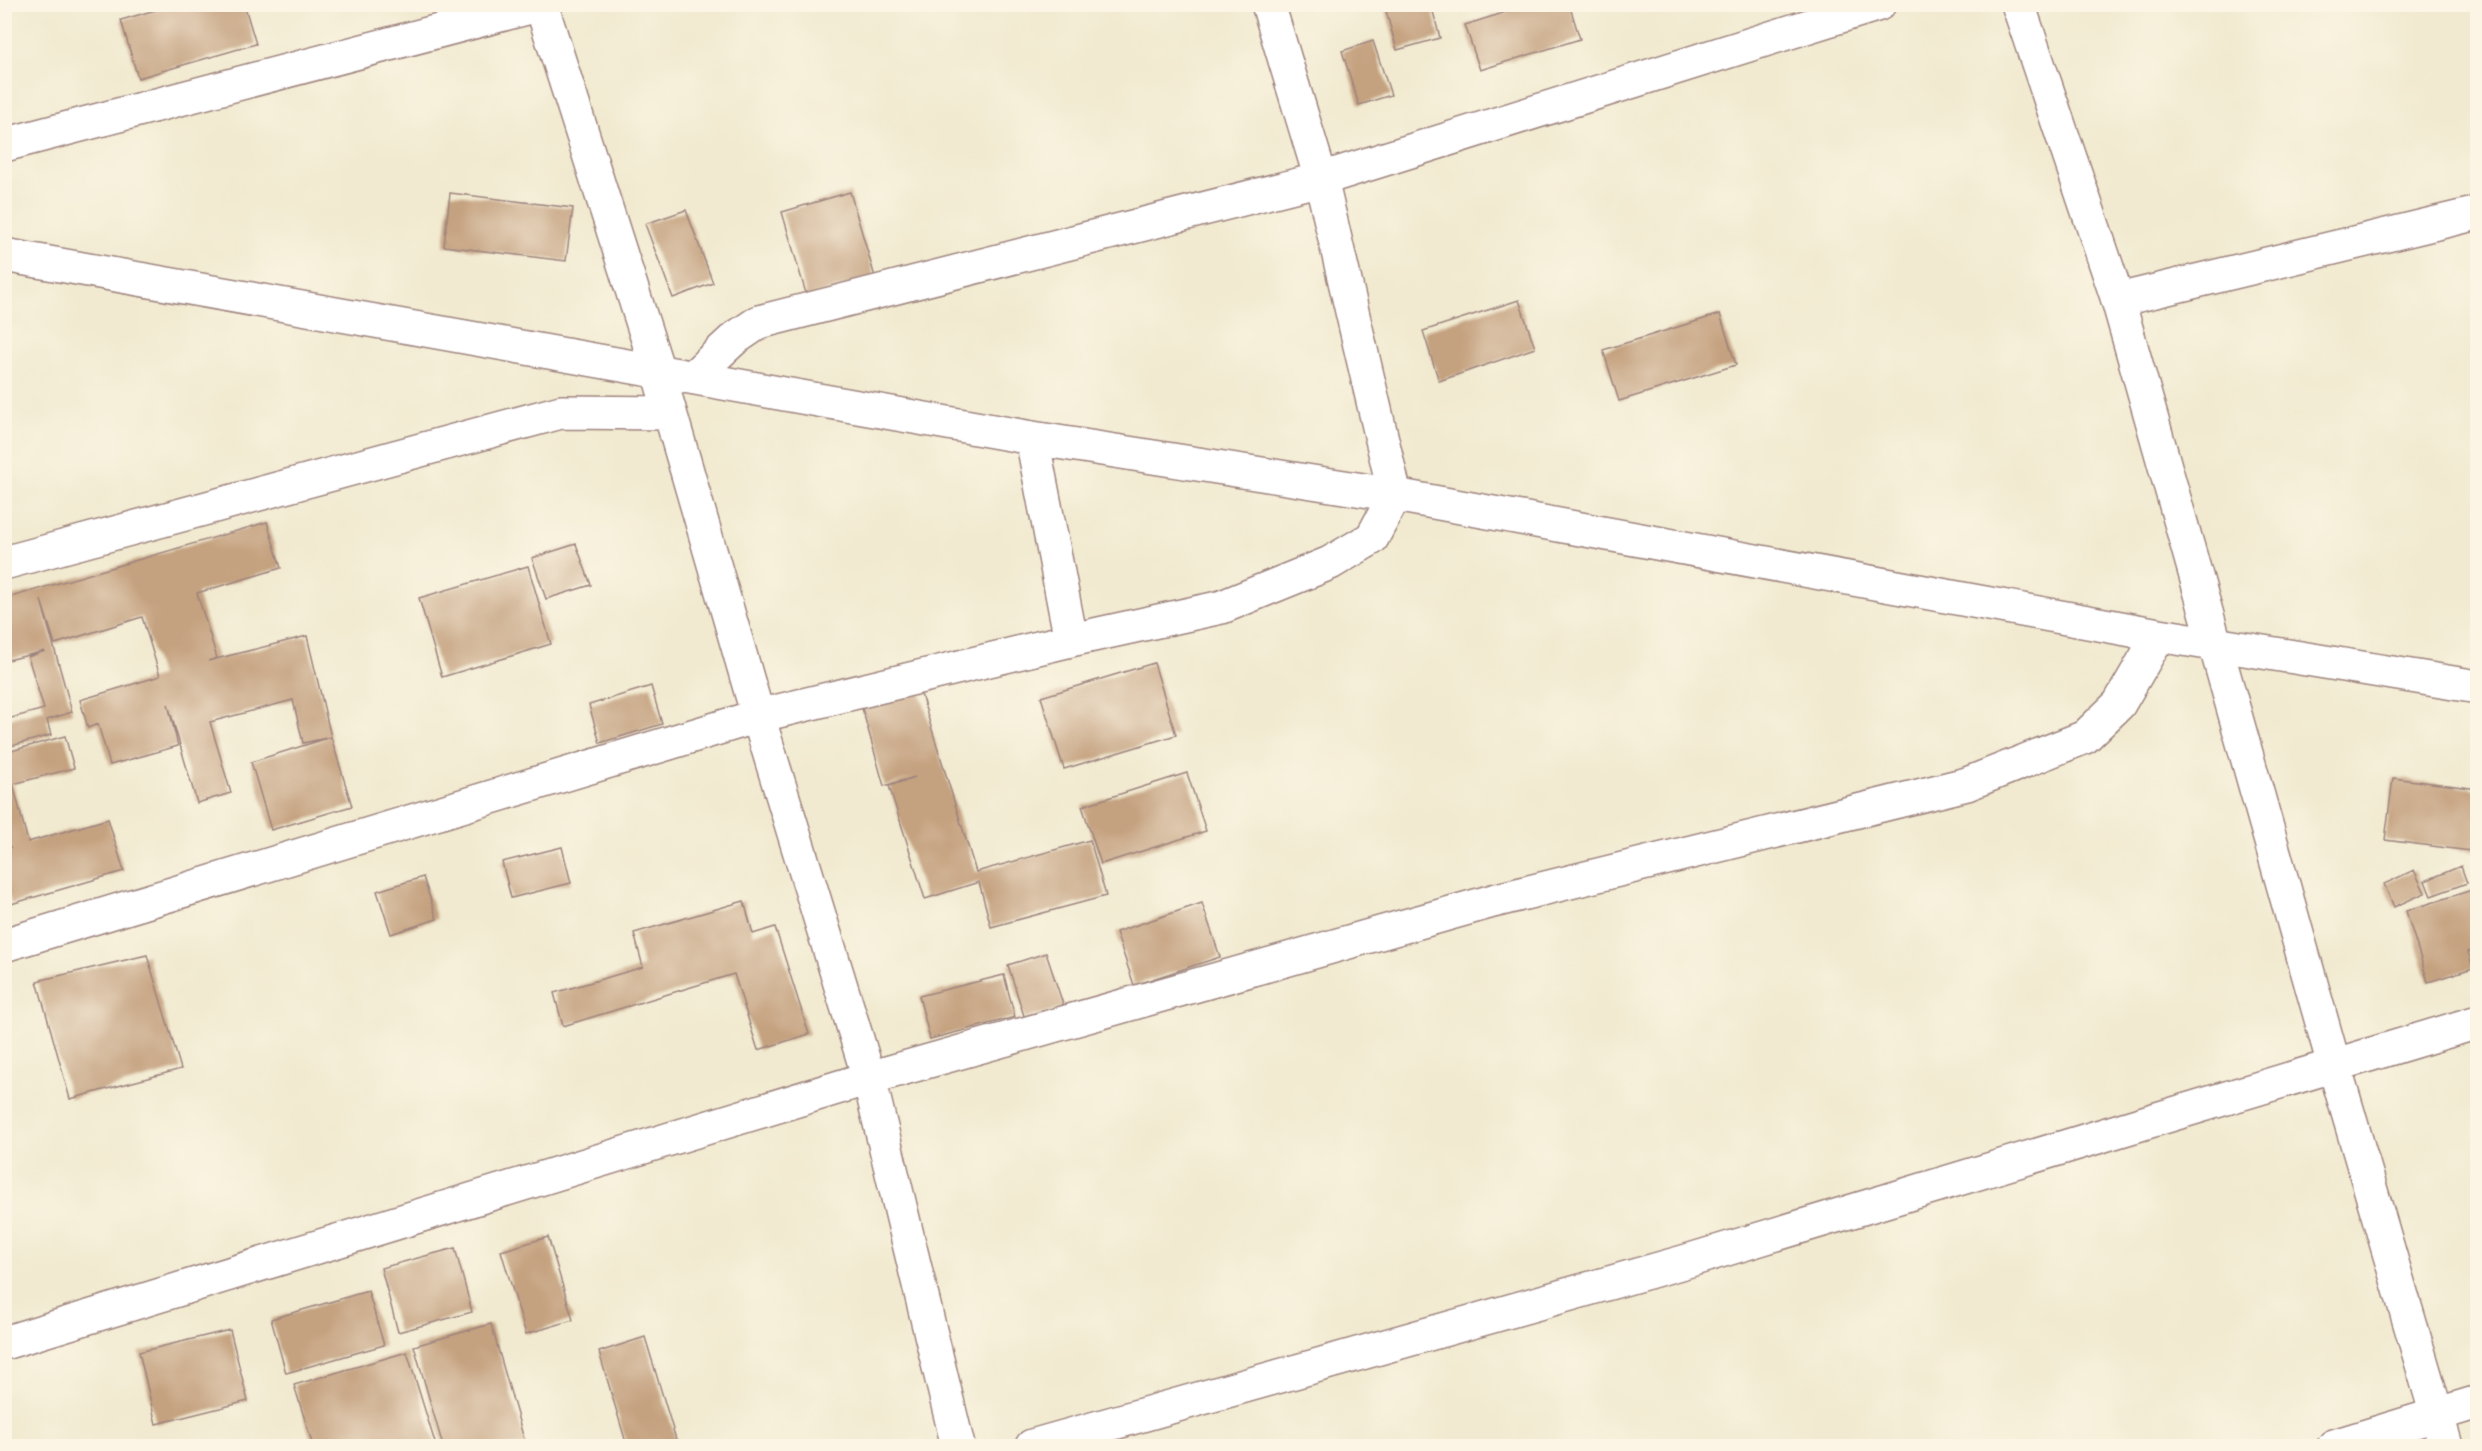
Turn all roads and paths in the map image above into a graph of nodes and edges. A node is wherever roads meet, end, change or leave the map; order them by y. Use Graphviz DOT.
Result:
graph roads {
  1 [pos="1268,4"];
  2 [pos="1879,4"];
  3 [pos="2018,4"];
  4 [pos="542,5"];
  5 [pos="4,145"];
  6 [pos="1321,179"];
  7 [pos="2478,213"];
  8 [pos="4,255"];
  9 [pos="2118,300"];
  10 [pos="658,371"];
  11 [pos="693,377"];
  12 [pos="670,413"];
  13 [pos="1032,438"];
  14 [pos="1395,495"];
  15 [pos="4,563"];
  16 [pos="2159,635"];
  17 [pos="1071,640"];
  18 [pos="2215,642"];
  19 [pos="2478,687"];
  20 [pos="758,716"];
  21 [pos="4,945"];
  22 [pos="2478,1022"];
  23 [pos="2334,1065"];
  24 [pos="869,1078"];
  25 [pos="4,1343"];
  26 [pos="2478,1402"];
  27 [pos="2437,1413"];
  28 [pos="958,1446"];
  29 [pos="1032,1446"];
  30 [pos="2334,1446"];
  31 [pos="2446,1446"];
  1 -- 6 [label="street"];
  2 -- 6 [label="street"];
  3 -- 9 [label="street"];
  4 -- 5 [label="street"];
  4 -- 10 [label="street"];
  6 -- 11 [label="street"];
  6 -- 14 [label="street"];
  7 -- 9 [label="street"];
  8 -- 10 [label="street"];
  9 -- 18 [label="street"];
  10 -- 11 [label="street"];
  10 -- 12 [label="street"];
  11 -- 13 [label="street"];
  12 -- 15 [label="street"];
  12 -- 20 [label="street"];
  13 -- 14 [label="street"];
  13 -- 17 [label="street"];
  14 -- 16 [label="street"];
  14 -- 17 [label="street"];
  16 -- 18 [label="street"];
  16 -- 24 [label="street"];
  17 -- 20 [label="street"];
  18 -- 19 [label="street"];
  18 -- 23 [label="street"];
  20 -- 21 [label="street"];
  20 -- 24 [label="street"];
  22 -- 23 [label="street"];
  23 -- 27 [label="street"];
  23 -- 29 [label="street"];
  24 -- 25 [label="street"];
  24 -- 28 [label="street"];
  26 -- 27 [label="street"];
  27 -- 30 [label="street"];
  27 -- 31 [label="street"];
}
